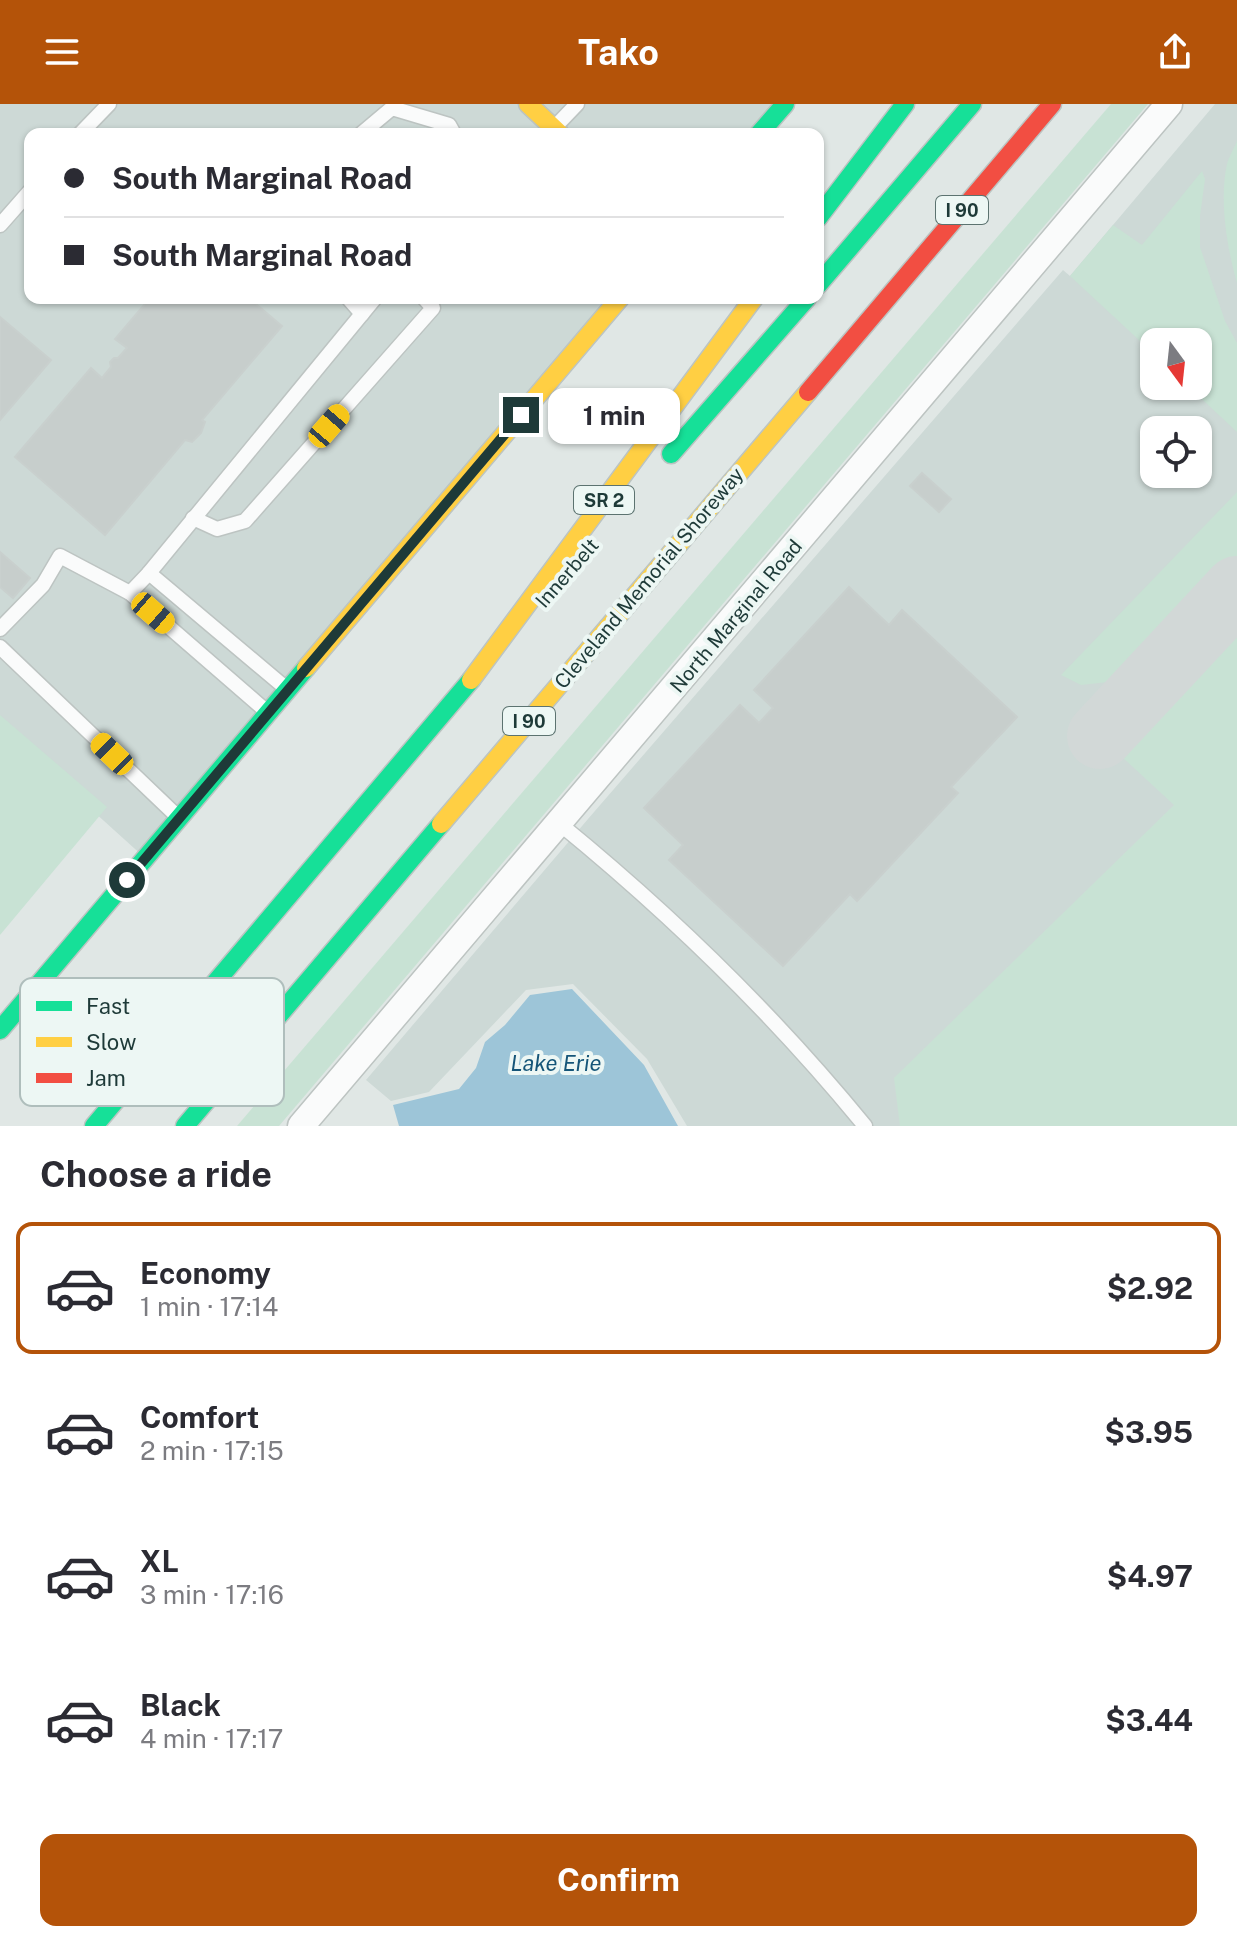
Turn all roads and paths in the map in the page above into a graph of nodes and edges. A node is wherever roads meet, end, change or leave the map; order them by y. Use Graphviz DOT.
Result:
graph roads {
  1 [pos="109,104"];
  2 [pos="528,104"];
  3 [pos="577,104"];
  4 [pos="785,104"];
  5 [pos="905,104"];
  6 [pos="972,104"];
  7 [pos="1052,104"];
  8 [pos="1169,104"];
  9 [pos="86,128"];
  10 [pos="368,128"];
  11 [pos="451,128"];
  12 [pos="554,128"];
  13 [pos="559,128"];
  14 [pos="764,128"];
  15 [pos="24,198"];
  16 [pos="824,210"];
  17 [pos="0,225"];
  18 [pos="824,278"];
  19 [pos="353,304"];
  20 [pos="370,304"];
  21 [pos="429,304"];
  22 [pos="615,304"];
  23 [pos="750,304"];
  24 [pos="802,304"];
  25 [pos="362,314"];
  26 [pos="660,467"];
  27 [pos="193,518"];
  28 [pos="608,526"];
  29 [pos="149,573"];
  30 [pos="130,593"];
  31 [pos="0,629"];
  32 [pos="0,647"];
  33 [pos="288,690"];
  34 [pos="454,703"];
  35 [pos="269,714"];
  36 [pos="179,818"];
  37 [pos="560,824"];
  38 [pos="44,978"];
  39 [pos="220,978"];
  40 [pos="20,1006"];
  41 [pos="284,1009"];
  42 [pos="0,1030"];
  43 [pos="111,1106"];
  44 [pos="202,1106"];
  45 [pos="94,1126"];
  46 [pos="185,1126"];
  47 [pos="301,1126"];
  48 [pos="865,1126"];
  1 -- 9 [label="lane"];
  2 -- 12 [label="main road"];
  3 -- 13 [label="lane"];
  4 -- 14 [label="main road"];
  5 -- 16 [label="main road"];
  6 -- 18 [label="main road"];
  7 -- 41 [label="main road, Cleveland Memorial Shoreway / I 90"];
  8 -- 37 [label="street, North Marginal Road"];
  10 -- 11 [label="lane"];
  15 -- 17 [label="lane"];
  19 -- 25 [label="lane"];
  20 -- 25 [label="lane"];
  21 -- 27 [label="lane"];
  22 -- 33 [label="main road"];
  23 -- 34 [label="main road, SR 2"];
  24 -- 26 [label="main road"];
  25 -- 27 [label="lane"];
  27 -- 29 [label="lane"];
  28 -- 34 [label="main road, Innerbelt"];
  29 -- 30 [label="lane"];
  29 -- 33 [label="lane"];
  30 -- 31 [label="lane"];
  30 -- 35 [label="lane"];
  32 -- 36 [label="lane"];
  33 -- 35 [label="main road"];
  34 -- 39 [label="main road"];
  35 -- 36 [label="main road"];
  36 -- 38 [label="main road"];
  37 -- 47 [label="street, North Marginal Road"];
  37 -- 48 [label="lane"];
  40 -- 42 [label="main road"];
  43 -- 45 [label="main road"];
  44 -- 46 [label="main road, Cleveland Memorial Shoreway / I 90"];
}
